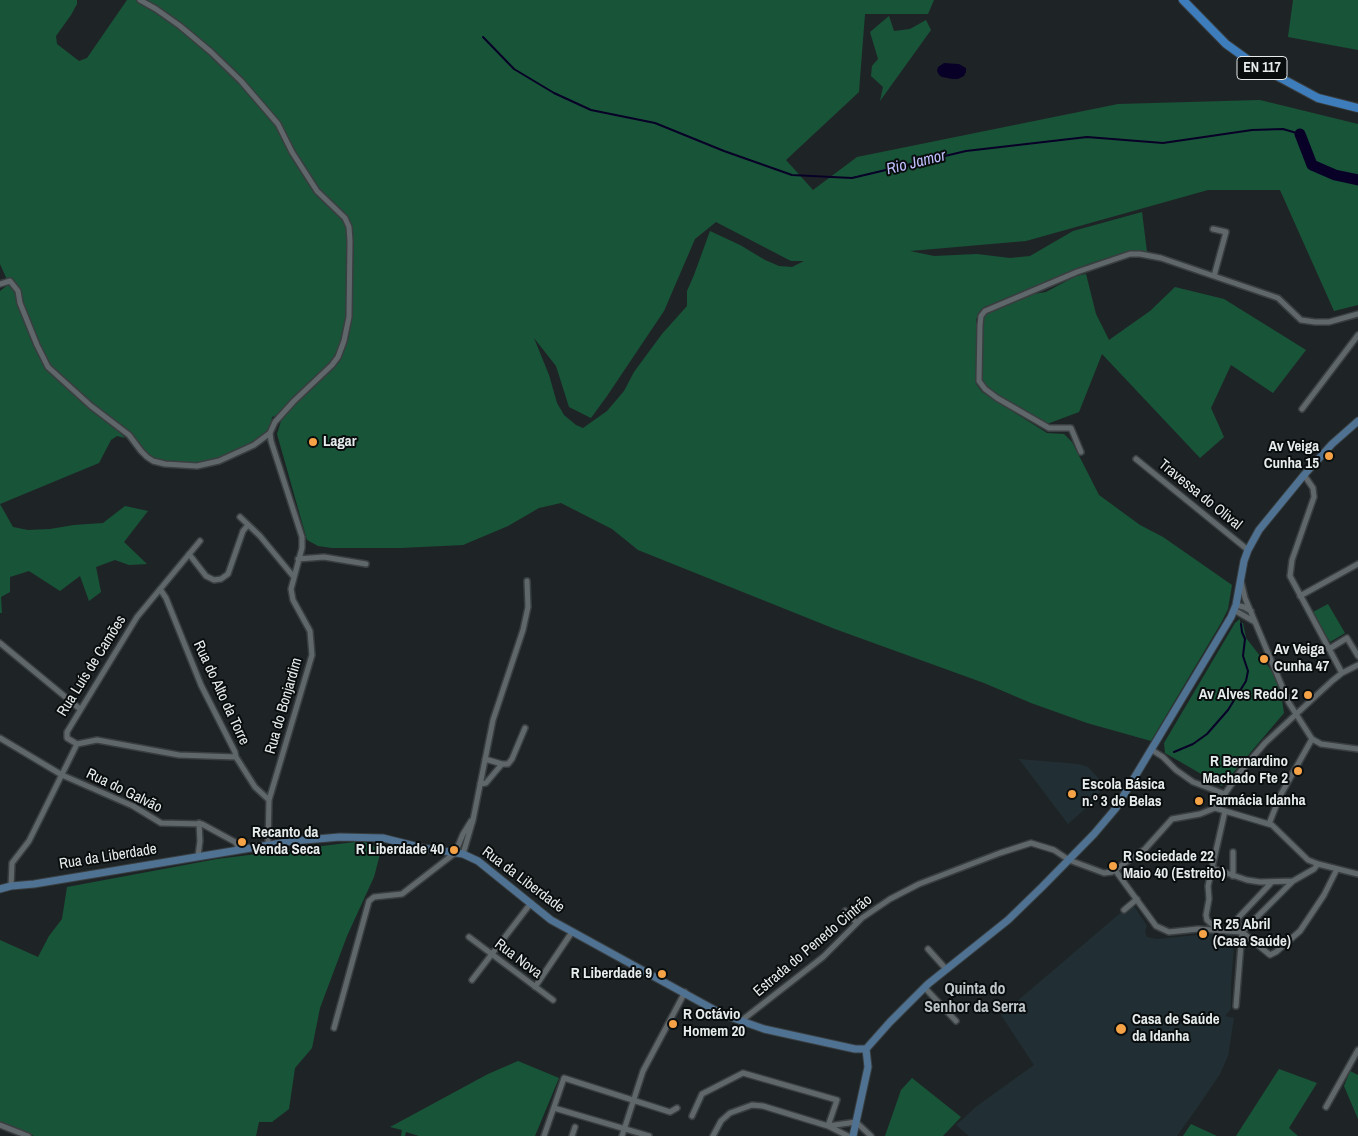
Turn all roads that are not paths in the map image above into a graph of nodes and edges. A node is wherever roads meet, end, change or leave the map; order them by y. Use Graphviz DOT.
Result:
graph roads {
  1 [pos="140,0"];
  2 [pos="1183,0"];
  3 [pos="1358,108"];
  4 [pos="1213,229"];
  5 [pos="1214,276"];
  6 [pos="0,284"];
  7 [pos="1358,314"];
  8 [pos="1358,335"];
  9 [pos="1302,408"];
  10 [pos="1358,421"];
  11 [pos="270,433"];
  12 [pos="1082,452"];
  13 [pos="1136,459"];
  14 [pos="1304,475"];
  15 [pos="240,516"];
  16 [pos="248,525"];
  17 [pos="200,541"];
  18 [pos="1248,550"];
  19 [pos="189,554"];
  20 [pos="298,559"];
  21 [pos="366,564"];
  22 [pos="1358,564"];
  23 [pos="293,576"];
  24 [pos="1240,576"];
  25 [pos="527,582"];
  26 [pos="160,589"];
  27 [pos="1300,596"];
  28 [pos="1235,608"];
  29 [pos="1251,611"];
  30 [pos="1255,622"];
  31 [pos="0,643"];
  32 [pos="1329,649"];
  33 [pos="1358,656"];
  34 [pos="1358,665"];
  35 [pos="1342,673"];
  36 [pos="80,709"];
  37 [pos="1296,714"];
  38 [pos="525,728"];
  39 [pos="0,738"];
  40 [pos="1312,739"];
  41 [pos="77,744"];
  42 [pos="1358,749"];
  43 [pos="1152,750"];
  44 [pos="236,757"];
  45 [pos="485,759"];
  46 [pos="502,764"];
  47 [pos="62,775"];
  48 [pos="480,784"];
  49 [pos="1224,794"];
  50 [pos="269,800"];
  51 [pos="1215,808"];
  52 [pos="1225,811"];
  53 [pos="199,823"];
  54 [pos="1270,824"];
  55 [pos="268,845"];
  56 [pos="240,849"];
  57 [pos="1233,852"];
  58 [pos="459,853"];
  59 [pos="198,856"];
  60 [pos="1069,860"];
  61 [pos="1318,864"];
  62 [pos="1212,868"];
  63 [pos="1337,869"];
  64 [pos="1115,870"];
  65 [pos="1358,874"];
  66 [pos="1232,876"];
  67 [pos="1293,881"];
  68 [pos="1272,882"];
  69 [pos="11,886"];
  70 [pos="0,888"];
  71 [pos="1137,899"];
  72 [pos="530,903"];
  73 [pos="1124,910"];
  74 [pos="845,911"];
  75 [pos="857,923"];
  76 [pos="1217,929"];
  77 [pos="572,932"];
  78 [pos="1242,932"];
  79 [pos="469,937"];
  80 [pos="928,949"];
  81 [pos="491,954"];
  82 [pos="946,969"];
  83 [pos="472,980"];
  84 [pos="535,987"];
  85 [pos="925,988"];
  86 [pos="685,992"];
  87 [pos="553,1000"];
  88 [pos="1236,1006"];
  89 [pos="741,1021"];
  90 [pos="956,1022"];
  91 [pos="334,1028"];
  92 [pos="866,1049"];
  93 [pos="1358,1050"];
  94 [pos="633,1101"];
  95 [pos="1326,1107"];
  96 [pos="554,1108"];
  97 [pos="677,1108"];
  98 [pos="692,1116"];
  99 [pos="856,1122"];
  100 [pos="0,1125"];
  101 [pos="575,1126"];
  102 [pos="828,1126"];
  103 [pos="624,1128"];
  104 [pos="28,1136"];
  105 [pos="544,1136"];
  106 [pos="572,1136"];
  107 [pos="622,1136"];
  108 [pos="649,1136"];
  109 [pos="713,1136"];
  110 [pos="848,1136"];
  111 [pos="853,1136"];
  112 [pos="871,1136"];
  1 -- 11 [label="street"];
  2 -- 3 [label="main road, EN 117"];
  4 -- 5 [label="street"];
  5 -- 7 [label="street"];
  5 -- 12 [label="street"];
  6 -- 11 [label="street"];
  8 -- 9 [label="street"];
  10 -- 14 [label="street"];
  11 -- 20 [label="street, Rua do Bonjardim"];
  13 -- 18 [label="street, Travessa do Olival"];
  14 -- 18 [label="street"];
  14 -- 27 [label="street"];
  15 -- 16 [label="street"];
  16 -- 19 [label="street"];
  16 -- 23 [label="street"];
  17 -- 19 [label="street, Rua Luís de Camões"];
  18 -- 24 [label="street"];
  19 -- 26 [label="street, Rua Luís de Camões"];
  20 -- 21 [label="street"];
  20 -- 23 [label="street, Rua do Bonjardim"];
  22 -- 27 [label="street"];
  23 -- 50 [label="street, Rua do Bonjardim"];
  24 -- 28 [label="street"];
  24 -- 29 [label="street"];
  25 -- 45 [label="street"];
  26 -- 36 [label="street, Rua Luís de Camões"];
  26 -- 44 [label="street, Rua do Alto da Torre"];
  27 -- 32 [label="street"];
  28 -- 29 [label="street"];
  28 -- 30 [label="street"];
  28 -- 43 [label="street"];
  29 -- 30 [label="street"];
  30 -- 37 [label="street"];
  31 -- 36 [label="street"];
  32 -- 33 [label="street"];
  32 -- 35 [label="street"];
  34 -- 35 [label="street"];
  35 -- 37 [label="street"];
  36 -- 41 [label="street, Rua Luís de Camões"];
  37 -- 40 [label="street"];
  37 -- 49 [label="street"];
  38 -- 46 [label="street"];
  39 -- 47 [label="street, Rua do Galvão"];
  40 -- 42 [label="street"];
  40 -- 54 [label="street"];
  41 -- 44 [label="street"];
  41 -- 47 [label="street"];
  43 -- 49 [label="street"];
  43 -- 60 [label="street"];
  44 -- 50 [label="street, Rua do Alto da Torre"];
  45 -- 46 [label="street"];
  45 -- 48 [label="street"];
  46 -- 48 [label="street"];
  47 -- 53 [label="street, Rua do Galvão"];
  47 -- 69 [label="street"];
  48 -- 58 [label="street"];
  49 -- 51 [label="street"];
  50 -- 55 [label="street, Rua do Bonjardim"];
  51 -- 52 [label="street"];
  51 -- 64 [label="street"];
  52 -- 54 [label="street"];
  52 -- 62 [label="street"];
  53 -- 56 [label="street, Rua do Galvão"];
  53 -- 59 [label="street"];
  54 -- 61 [label="street"];
  55 -- 56 [label="street, Rua da Liberdade"];
  55 -- 58 [label="street, Rua da Liberdade"];
  56 -- 59 [label="street, Rua da Liberdade"];
  57 -- 66 [label="street"];
  58 -- 72 [label="street, Rua da Liberdade"];
  58 -- 91 [label="street"];
  59 -- 69 [label="street, Rua da Liberdade"];
  60 -- 64 [label="street, Estrada do Penedo Cintrão"];
  60 -- 75 [label="street, Estrada do Penedo Cintrão"];
  60 -- 82 [label="street"];
  61 -- 63 [label="street"];
  61 -- 67 [label="street"];
  62 -- 66 [label="street"];
  62 -- 76 [label="street"];
  63 -- 65 [label="street"];
  63 -- 78 [label="street"];
  64 -- 71 [label="street"];
  66 -- 68 [label="street"];
  67 -- 68 [label="street"];
  67 -- 78 [label="street"];
  68 -- 78 [label="street"];
  69 -- 70 [label="street, Rua da Liberdade"];
  71 -- 73 [label="street"];
  71 -- 76 [label="street"];
  72 -- 77 [label="street, Rua da Liberdade"];
  72 -- 81 [label="street"];
  74 -- 75 [label="street"];
  75 -- 89 [label="street, Estrada do Penedo Cintrão"];
  76 -- 78 [label="street"];
  77 -- 84 [label="street"];
  77 -- 86 [label="street, Rua da Liberdade"];
  78 -- 88 [label="street"];
  79 -- 81 [label="street, Rua Nova"];
  80 -- 82 [label="street"];
  81 -- 83 [label="street"];
  81 -- 84 [label="street, Rua Nova"];
  82 -- 85 [label="street"];
  84 -- 87 [label="street, Rua Nova"];
  85 -- 90 [label="street"];
  85 -- 92 [label="street"];
  86 -- 89 [label="street, Rua da Liberdade"];
  86 -- 94 [label="street"];
  89 -- 92 [label="street, Rua da Liberdade"];
  92 -- 99 [label="street"];
  93 -- 95 [label="street"];
  94 -- 96 [label="street"];
  94 -- 97 [label="street"];
  94 -- 103 [label="street"];
  96 -- 103 [label="street"];
  96 -- 105 [label="street"];
  98 -- 102 [label="street"];
  99 -- 102 [label="street"];
  99 -- 111 [label="street"];
  99 -- 112 [label="street"];
  100 -- 104 [label="street"];
  101 -- 106 [label="street"];
  102 -- 109 [label="street"];
  102 -- 110 [label="street"];
  103 -- 107 [label="street"];
  103 -- 108 [label="street"];
}
